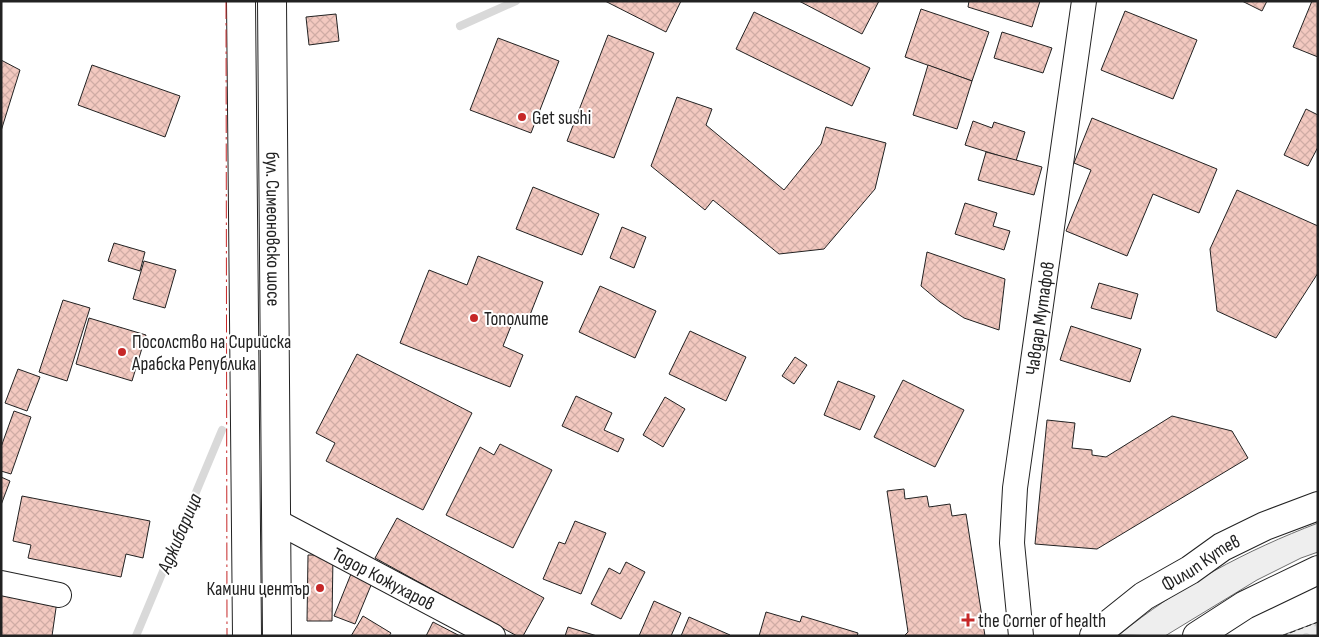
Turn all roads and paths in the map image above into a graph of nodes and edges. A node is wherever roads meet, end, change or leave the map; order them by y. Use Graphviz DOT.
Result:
graph roads {
  1 [pos="241,1"];
  2 [pos="272,1"];
  3 [pos="1084,1"];
  4 [pos="1318,506"];
  5 [pos="276,521"];
  6 [pos="1318,570"];
  7 [pos="1,583"];
  8 [pos="59,595"];
  9 [pos="247,636"];
  10 [pos="277,636"];
  11 [pos="493,636"];
  12 [pos="1021,636"];
  13 [pos="1094,636"];
  14 [pos="1197,636"];
  1 -- 9 [label="main road, бул. Симеоновско шосе"];
  2 -- 5 [label="main road, бул. Симеоновско шосе"];
  3 -- 12 [label="street, Чавдар Мутафов"];
  4 -- 13 [label="main road, Филип Кутев"];
  5 -- 10 [label="main road, бул. Симеоновско шосе"];
  5 -- 11 [label="street, Тодор Кожухаров"];
  6 -- 14 [label="main road"];
  7 -- 8 [label="street"];
}
